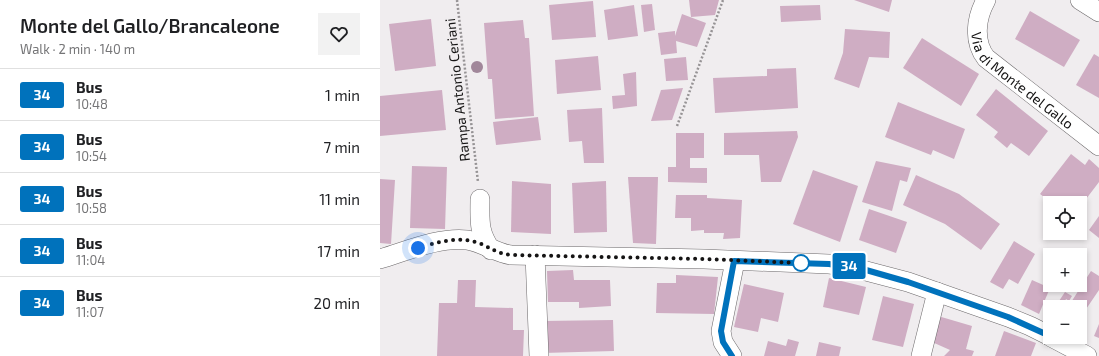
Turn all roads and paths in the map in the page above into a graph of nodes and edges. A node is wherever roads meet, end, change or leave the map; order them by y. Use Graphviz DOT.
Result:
graph roads {
  1 [pos="457,0"];
  2 [pos="723,0"];
  3 [pos="986,0"];
  4 [pos="1080,0"];
  5 [pos="1099,12"];
  6 [pos="677,126"];
  7 [pos="1099,146"];
  8 [pos="478,178"];
  9 [pos="480,199"];
  10 [pos="491,250"];
  11 [pos="536,256"];
  12 [pos="380,259"];
  13 [pos="734,261"];
  14 [pos="937,292"];
  15 [pos="1043,333"];
  16 [pos="1064,344"];
  17 [pos="539,356"];
  18 [pos="732,356"];
  19 [pos="920,356"];
  20 [pos="1087,356"];
  1 -- 8 [label="path, Rampa Antonio Ceriani"];
  2 -- 6 [label="path"];
  3 -- 7 [label="street, Via di Monte del Gallo"];
  4 -- 5 [label="street"];
  9 -- 10 [label="street"];
  10 -- 11 [label="street"];
  10 -- 12 [label="street"];
  11 -- 13 [label="street"];
  11 -- 17 [label="street"];
  13 -- 14 [label="street"];
  13 -- 18 [label="street"];
  14 -- 15 [label="street"];
  14 -- 19 [label="street"];
  16 -- 20 [label="street"];
}
